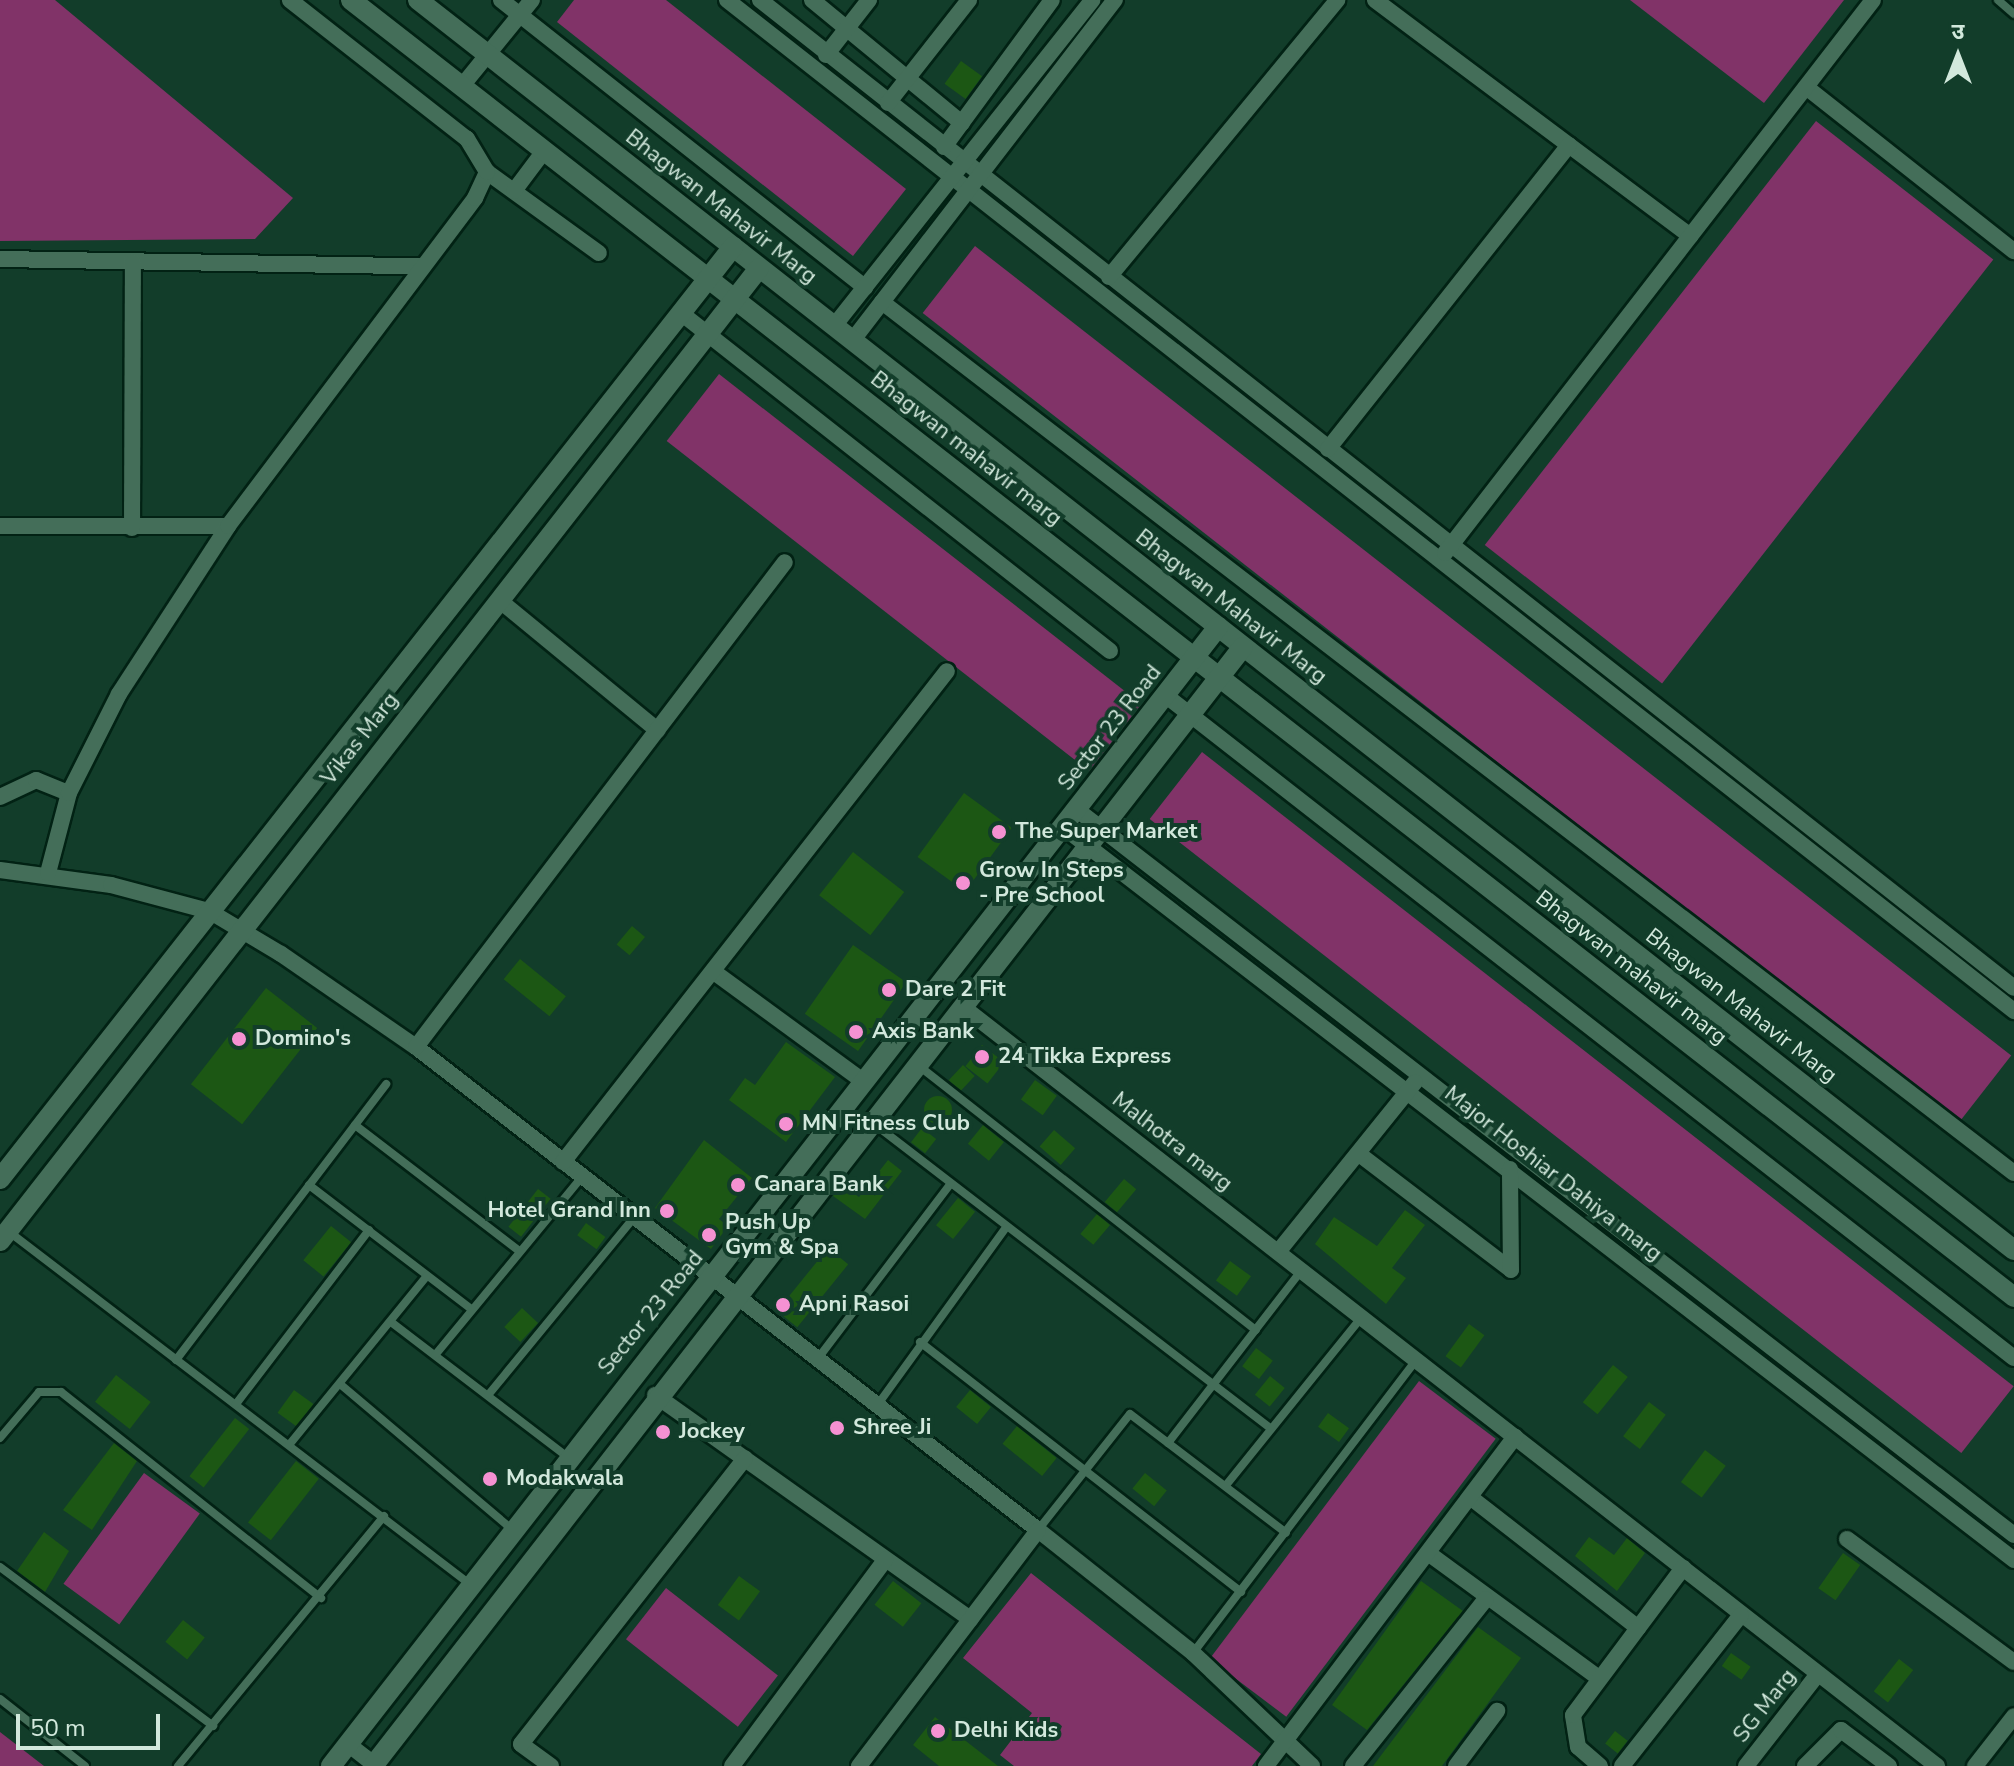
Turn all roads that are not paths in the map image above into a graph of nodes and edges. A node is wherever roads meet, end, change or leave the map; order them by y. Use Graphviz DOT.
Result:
graph roads {
  1 [pos="290,0"];
  2 [pos="351,0"];
  3 [pos="418,0"];
  4 [pos="501,0"];
  5 [pos="532,0"];
  6 [pos="727,0"];
  7 [pos="760,0"];
  8 [pos="812,0"];
  9 [pos="869,0"];
  10 [pos="969,0"];
  11 [pos="1052,0"];
  12 [pos="1092,0"];
  13 [pos="1115,0"];
  14 [pos="1337,0"];
  15 [pos="1375,0"];
  16 [pos="1873,0"];
  17 [pos="1998,0"];
  18 [pos="518,14"];
  19 [pos="2014,14"];
  20 [pos="847,29"];
  21 [pos="487,54"];
  22 [pos="826,55"];
  23 [pos="906,78"];
  24 [pos="462,86"];
  25 [pos="1806,87"];
  26 [pos="888,103"];
  27 [pos="962,123"];
  28 [pos="1569,145"];
  29 [pos="944,147"];
  30 [pos="544,151"];
  31 [pos="963,163"];
  32 [pos="487,172"];
  33 [pos="980,175"];
  34 [pos="952,177"];
  35 [pos="968,190"];
  36 [pos="514,191"];
  37 [pos="1690,236"];
  38 [pos="733,247"];
  39 [pos="2014,251"];
  40 [pos="599,253"];
  41 [pos="0,259"];
  42 [pos="133,262"];
  43 [pos="422,266"];
  44 [pos="759,268"];
  45 [pos="1109,277"];
  46 [pos="708,278"];
  47 [pos="865,287"];
  48 [pos="734,299"];
  49 [pos="882,302"];
  50 [pos="681,313"];
  51 [pos="834,326"];
  52 [pos="708,332"];
  53 [pos="852,341"];
  54 [pos="1328,449"];
  55 [pos="0,526"];
  56 [pos="228,526"];
  57 [pos="132,528"];
  58 [pos="1451,545"];
  59 [pos="1440,560"];
  60 [pos="785,562"];
  61 [pos="499,600"];
  62 [pos="1218,627"];
  63 [pos="1243,647"];
  64 [pos="1110,651"];
  65 [pos="1194,658"];
  66 [pos="947,671"];
  67 [pos="1219,677"];
  68 [pos="1165,695"];
  69 [pos="1190,715"];
  70 [pos="657,730"];
  71 [pos="69,793"];
  72 [pos="0,797"];
  73 [pos="1076,809"];
  74 [pos="1063,827"];
  75 [pos="1101,829"];
  76 [pos="1088,846"];
  77 [pos="0,870"];
  78 [pos="48,873"];
  79 [pos="209,911"];
  80 [pos="242,929"];
  81 [pos="714,972"];
  82 [pos="2014,988"];
  83 [pos="963,1007"];
  84 [pos="2014,1011"];
  85 [pos="416,1047"];
  86 [pos="917,1065"];
  87 [pos="1422,1074"];
  88 [pos="863,1081"];
  89 [pos="386,1084"];
  90 [pos="1409,1090"];
  91 [pos="872,1123"];
  92 [pos="355,1125"];
  93 [pos="1359,1154"];
  94 [pos="563,1162"];
  95 [pos="1510,1169"];
  96 [pos="2014,1173"];
  97 [pos="582,1177"];
  98 [pos="0,1179"];
  99 [pos="951,1183"];
  100 [pos="309,1185"];
  101 [pos="633,1219"];
  102 [pos="1007,1226"];
  103 [pos="369,1230"];
  104 [pos="4,1236"];
  105 [pos="518,1250"];
  106 [pos="2014,1250"];
  107 [pos="1278,1252"];
  108 [pos="1300,1272"];
  109 [pos="427,1276"];
  110 [pos="709,1280"];
  111 [pos="2014,1297"];
  112 [pos="734,1300"];
  113 [pos="471,1309"];
  114 [pos="1361,1318"];
  115 [pos="391,1322"];
  116 [pos="1256,1330"];
  117 [pos="920,1342"];
  118 [pos="436,1354"];
  119 [pos="2014,1358"];
  120 [pos="176,1360"];
  121 [pos="1416,1360"];
  122 [pos="816,1361"];
  123 [pos="340,1384"];
  124 [pos="1213,1384"];
  125 [pos="489,1394"];
  126 [pos="655,1395"];
  127 [pos="236,1404"];
  128 [pos="876,1407"];
  129 [pos="1270,1428"];
  130 [pos="1515,1437"];
  131 [pos="0,1438"];
  132 [pos="1168,1443"];
  133 [pos="289,1445"];
  134 [pos="566,1456"];
  135 [pos="745,1458"];
  136 [pos="1086,1471"];
  137 [pos="1227,1484"];
  138 [pos="1470,1497"];
  139 [pos="384,1516"];
  140 [pos="1038,1530"];
  141 [pos="514,1531"];
  142 [pos="1286,1533"];
  143 [pos="2014,1535"];
  144 [pos="1847,1539"];
  145 [pos="1428,1553"];
  146 [pos="885,1560"];
  147 [pos="2014,1560"];
  148 [pos="0,1567"];
  149 [pos="1683,1568"];
  150 [pos="471,1586"];
  151 [pos="1241,1592"];
  152 [pos="321,1598"];
  153 [pos="1486,1599"];
  154 [pos="1741,1615"];
  155 [pos="970,1619"];
  156 [pos="1638,1628"];
  157 [pos="1193,1653"];
  158 [pos="2014,1662"];
  159 [pos="1818,1674"];
  160 [pos="1599,1678"];
  161 [pos="0,1699"];
  162 [pos="1497,1711"];
  163 [pos="2014,1716"];
  164 [pos="213,1726"];
  165 [pos="1283,1743"];
  166 [pos="348,1744"];
  167 [pos="1462,1764"];
  168 [pos="375,1765"];
  169 [pos="85,1766"];
  170 [pos="178,1766"];
  171 [pos="331,1766"];
  172 [pos="551,1766"];
  173 [pos="732,1766"];
  174 [pos="859,1766"];
  175 [pos="1266,1766"];
  176 [pos="1312,1766"];
  177 [pos="1353,1766"];
  178 [pos="1600,1766"];
  179 [pos="1622,1766"];
  180 [pos="1746,1766"];
  181 [pos="1805,1766"];
  182 [pos="1889,1766"];
  183 [pos="1937,1766"];
  184 [pos="1975,1766"];
  1 -- 32 [label="street"];
  2 -- 24 [label="street"];
  3 -- 21 [label="street, Bhagwan Mahavir Marg"];
  4 -- 18 [label="street"];
  5 -- 18 [label="street"];
  6 -- 34 [label="street"];
  7 -- 22 [label="street"];
  8 -- 20 [label="street"];
  9 -- 20 [label="street"];
  10 -- 23 [label="street"];
  11 -- 27 [label="street"];
  12 -- 31 [label="street"];
  13 -- 33 [label="street"];
  14 -- 45 [label="street"];
  15 -- 28 [label="street"];
  16 -- 25 [label="street"];
  17 -- 19 [label="lane"];
  18 -- 21 [label="street"];
  18 -- 47 [label="street"];
  20 -- 22 [label="street"];
  20 -- 23 [label="street"];
  21 -- 24 [label="street"];
  21 -- 38 [label="street, Bhagwan Mahavir Marg"];
  22 -- 26 [label="street"];
  23 -- 26 [label="street"];
  23 -- 27 [label="street"];
  24 -- 30 [label="street"];
  25 -- 37 [label="street"];
  25 -- 39 [label="street"];
  26 -- 29 [label="street"];
  27 -- 29 [label="street"];
  28 -- 37 [label="street"];
  28 -- 54 [label="street"];
  29 -- 31 [label="street"];
  30 -- 36 [label="street"];
  30 -- 46 [label="street"];
  31 -- 33 [label="street"];
  31 -- 34 [label="street"];
  32 -- 36 [label="street"];
  32 -- 43 [label="street"];
  33 -- 35 [label="street"];
  33 -- 45 [label="street"];
  34 -- 35 [label="street"];
  34 -- 47 [label="street"];
  35 -- 49 [label="street"];
  35 -- 59 [label="street"];
  36 -- 40 [label="street"];
  37 -- 58 [label="street"];
  38 -- 44 [label="street, Bhagwan Mahavir Marg"];
  38 -- 46 [label="street, Vikas Marg"];
  41 -- 42 [label="street"];
  42 -- 43 [label="street"];
  42 -- 57 [label="street"];
  43 -- 56 [label="street"];
  44 -- 48 [label="street, Vikas Marg"];
  44 -- 51 [label="street, Bhagwan Mahavir Marg"];
  45 -- 54 [label="street"];
  46 -- 48 [label="street, Bhagwan mahavir marg"];
  46 -- 50 [label="street, Vikas Marg"];
  47 -- 51 [label="street"];
  48 -- 52 [label="street, Vikas Marg"];
  48 -- 65 [label="street, Bhagwan mahavir marg"];
  49 -- 53 [label="street"];
  49 -- 96 [label="street"];
  50 -- 52 [label="street"];
  50 -- 79 [label="street, Vikas Marg"];
  51 -- 53 [label="street, Bhagwan Mahavir Marg"];
  52 -- 61 [label="street, Vikas Marg"];
  52 -- 64 [label="street"];
  53 -- 62 [label="street, Bhagwan Mahavir Marg"];
  54 -- 58 [label="street"];
  55 -- 57 [label="street"];
  56 -- 57 [label="street"];
  56 -- 71 [label="street"];
  58 -- 59 [label="street"];
  58 -- 82 [label="street"];
  59 -- 84 [label="street"];
  60 -- 70 [label="street"];
  61 -- 70 [label="street"];
  61 -- 80 [label="street, Vikas Marg"];
  62 -- 63 [label="street, Bhagwan Mahavir Marg"];
  62 -- 65 [label="street, Sector 23 Road"];
  63 -- 67 [label="street"];
  63 -- 106 [label="street, Bhagwan Mahavir Marg"];
  65 -- 67 [label="street, Bhagwan mahavir marg"];
  65 -- 68 [label="street, Sector 23 Road"];
  66 -- 81 [label="street"];
  67 -- 69 [label="street"];
  67 -- 111 [label="street, Bhagwan mahavir marg"];
  68 -- 69 [label="street"];
  68 -- 73 [label="street, Sector 23 Road"];
  69 -- 75 [label="street"];
  69 -- 119 [label="street"];
  70 -- 85 [label="street"];
  71 -- 72 [label="street"];
  71 -- 78 [label="street"];
  73 -- 74 [label="street, Sector 23 Road"];
  73 -- 75 [label="street, Major Hoshiar Dahiya marg"];
  74 -- 76 [label="street, Major Hoshiar Dahiya marg"];
  74 -- 88 [label="street, Sector 23 Road"];
  75 -- 76 [label="street"];
  75 -- 87 [label="street, Major Hoshiar Dahiya marg"];
  76 -- 83 [label="street"];
  76 -- 90 [label="street, Major Hoshiar Dahiya marg"];
  77 -- 78 [label="street"];
  78 -- 79 [label="street"];
  79 -- 80 [label="street"];
  79 -- 98 [label="street, Vikas Marg"];
  80 -- 85 [label="street"];
  80 -- 104 [label="street, Vikas Marg"];
  81 -- 88 [label="street"];
  81 -- 94 [label="street"];
  83 -- 86 [label="street"];
  83 -- 107 [label="street, Malhotra marg"];
  85 -- 94 [label="street"];
  86 -- 91 [label="street"];
  86 -- 116 [label="lane"];
  87 -- 90 [label="street"];
  87 -- 143 [label="street, Major Hoshiar Dahiya marg"];
  88 -- 110 [label="street, Sector 23 Road"];
  89 -- 92 [label="lane"];
  90 -- 93 [label="street"];
  90 -- 95 [label="street, Major Hoshiar Dahiya marg"];
  91 -- 99 [label="lane"];
  91 -- 112 [label="street"];
  92 -- 100 [label="lane"];
  92 -- 105 [label="lane"];
  93 -- 95 [label="street"];
  93 -- 107 [label="street"];
  94 -- 97 [label="street"];
  95 -- 147 [label="street, Major Hoshiar Dahiya marg"];
  97 -- 101 [label="street"];
  97 -- 105 [label="lane"];
  99 -- 102 [label="lane"];
  99 -- 122 [label="lane"];
  100 -- 103 [label="lane"];
  100 -- 120 [label="lane"];
  101 -- 110 [label="street"];
  101 -- 125 [label="lane"];
  102 -- 117 [label="lane"];
  102 -- 124 [label="lane"];
  103 -- 109 [label="lane"];
  103 -- 127 [label="lane"];
  104 -- 120 [label="lane"];
  105 -- 113 [label="lane"];
  107 -- 108 [label="street, Malhotra marg"];
  108 -- 114 [label="street, Malhotra marg"];
  108 -- 116 [label="lane"];
  109 -- 113 [label="lane"];
  109 -- 115 [label="lane"];
  110 -- 112 [label="street"];
  110 -- 134 [label="street, Sector 23 Road"];
  112 -- 122 [label="street"];
  112 -- 126 [label="street"];
  113 -- 118 [label="lane"];
  114 -- 121 [label="street, Malhotra marg"];
  114 -- 129 [label="lane"];
  115 -- 118 [label="lane"];
  115 -- 123 [label="lane"];
  116 -- 124 [label="lane"];
  117 -- 128 [label="lane"];
  117 -- 136 [label="lane"];
  118 -- 125 [label="lane"];
  120 -- 127 [label="lane"];
  121 -- 130 [label="street, Malhotra marg"];
  121 -- 142 [label="lane"];
  122 -- 128 [label="street"];
  123 -- 133 [label="lane"];
  123 -- 141 [label="lane"];
  124 -- 129 [label="lane"];
  124 -- 132 [label="lane"];
  125 -- 134 [label="lane"];
  126 -- 135 [label="street"];
  126 -- 168 [label="street"];
  127 -- 133 [label="lane"];
  128 -- 140 [label="street"];
  129 -- 137 [label="lane"];
  130 -- 138 [label="street"];
  130 -- 149 [label="street, Malhotra marg"];
  131 -- 152 [label="lane"];
  132 -- 136 [label="lane"];
  132 -- 137 [label="lane"];
  133 -- 139 [label="lane"];
  134 -- 141 [label="street, Sector 23 Road"];
  135 -- 146 [label="street"];
  135 -- 172 [label="street"];
  136 -- 140 [label="lane"];
  136 -- 151 [label="lane"];
  137 -- 142 [label="lane"];
  138 -- 145 [label="street"];
  138 -- 156 [label="street"];
  139 -- 150 [label="lane"];
  139 -- 152 [label="lane"];
  140 -- 155 [label="street"];
  140 -- 157 [label="street"];
  141 -- 150 [label="street, Sector 23 Road"];
  142 -- 151 [label="lane"];
  144 -- 158 [label="street"];
  145 -- 153 [label="street"];
  145 -- 165 [label="street"];
  146 -- 155 [label="street"];
  146 -- 173 [label="street"];
  148 -- 164 [label="lane"];
  149 -- 154 [label="street, Malhotra marg"];
  149 -- 156 [label="street"];
  150 -- 166 [label="street, Sector 23 Road"];
  151 -- 157 [label="lane"];
  152 -- 164 [label="lane"];
  153 -- 160 [label="street"];
  153 -- 177 [label="street"];
  154 -- 159 [label="street, Malhotra marg"];
  154 -- 179 [label="street"];
  155 -- 174 [label="street"];
  156 -- 160 [label="street"];
  157 -- 165 [label="street"];
  159 -- 180 [label="street, SG Marg"];
  159 -- 183 [label="street, Malhotra marg"];
  160 -- 178 [label="street"];
  161 -- 169 [label="lane"];
  162 -- 167 [label="street"];
  163 -- 184 [label="street"];
  164 -- 170 [label="lane"];
  165 -- 175 [label="street"];
  165 -- 176 [label="street"];
  166 -- 168 [label="street"];
  166 -- 171 [label="street, Sector 23 Road"];
  181 -- 182 [label="street"];
}
